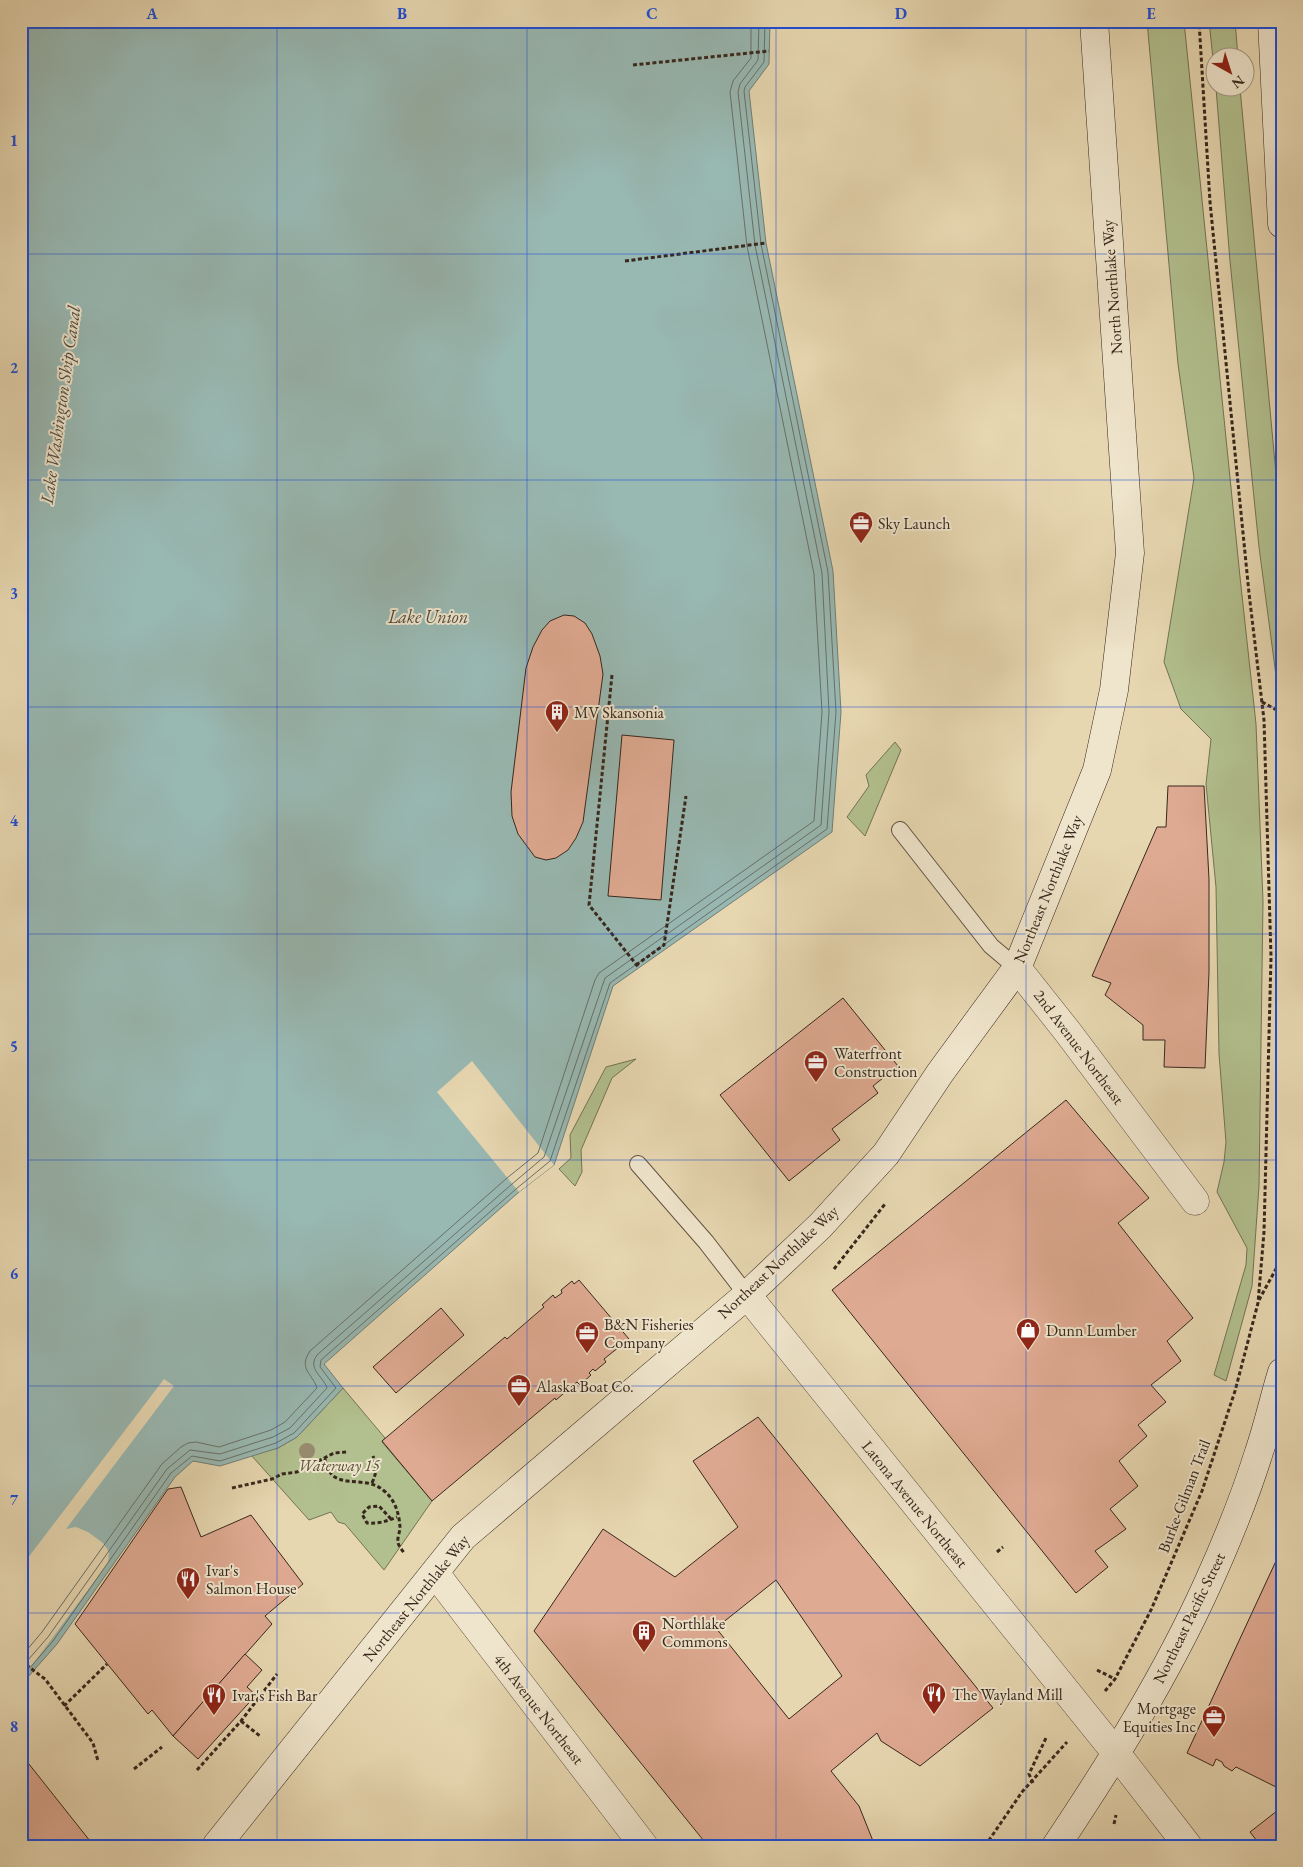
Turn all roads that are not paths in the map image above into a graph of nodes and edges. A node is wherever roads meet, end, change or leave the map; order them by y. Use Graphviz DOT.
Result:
graph roads {
  1 [pos="1094,21"];
  2 [pos="1272,21"];
  3 [pos="1282,224"];
  4 [pos="1130,553"];
  5 [pos="900,830"];
  6 [pos="1017,968"];
  7 [pos="638,1164"];
  8 [pos="1196,1201"];
  9 [pos="747,1295"];
  10 [pos="1282,1372"];
  11 [pos="435,1573"];
  12 [pos="1116,1753"];
  13 [pos="216,1846"];
  14 [pos="644,1846"];
  15 [pos="1056,1846"];
  16 [pos="1188,1846"];
  1 -- 4 [label="street, North Northlake Way"];
  2 -- 3 [label="street"];
  4 -- 6 [label="street, Northeast Northlake Way"];
  5 -- 6 [label="lane, 2nd Avenue Northeast"];
  6 -- 8 [label="street, 2nd Avenue Northeast"];
  6 -- 9 [label="street, Northeast Northlake Way"];
  7 -- 9 [label="lane, Latona Avenue Northeast"];
  9 -- 11 [label="street, Northeast Northlake Way"];
  9 -- 12 [label="street, Latona Avenue Northeast"];
  10 -- 12 [label="street, Northeast Pacific Street"];
  11 -- 13 [label="street, Northeast Northlake Way"];
  11 -- 14 [label="street, 4th Avenue Northeast"];
  12 -- 15 [label="street, Northeast Pacific Street"];
  12 -- 16 [label="street, Latona Avenue Northeast"];
}
